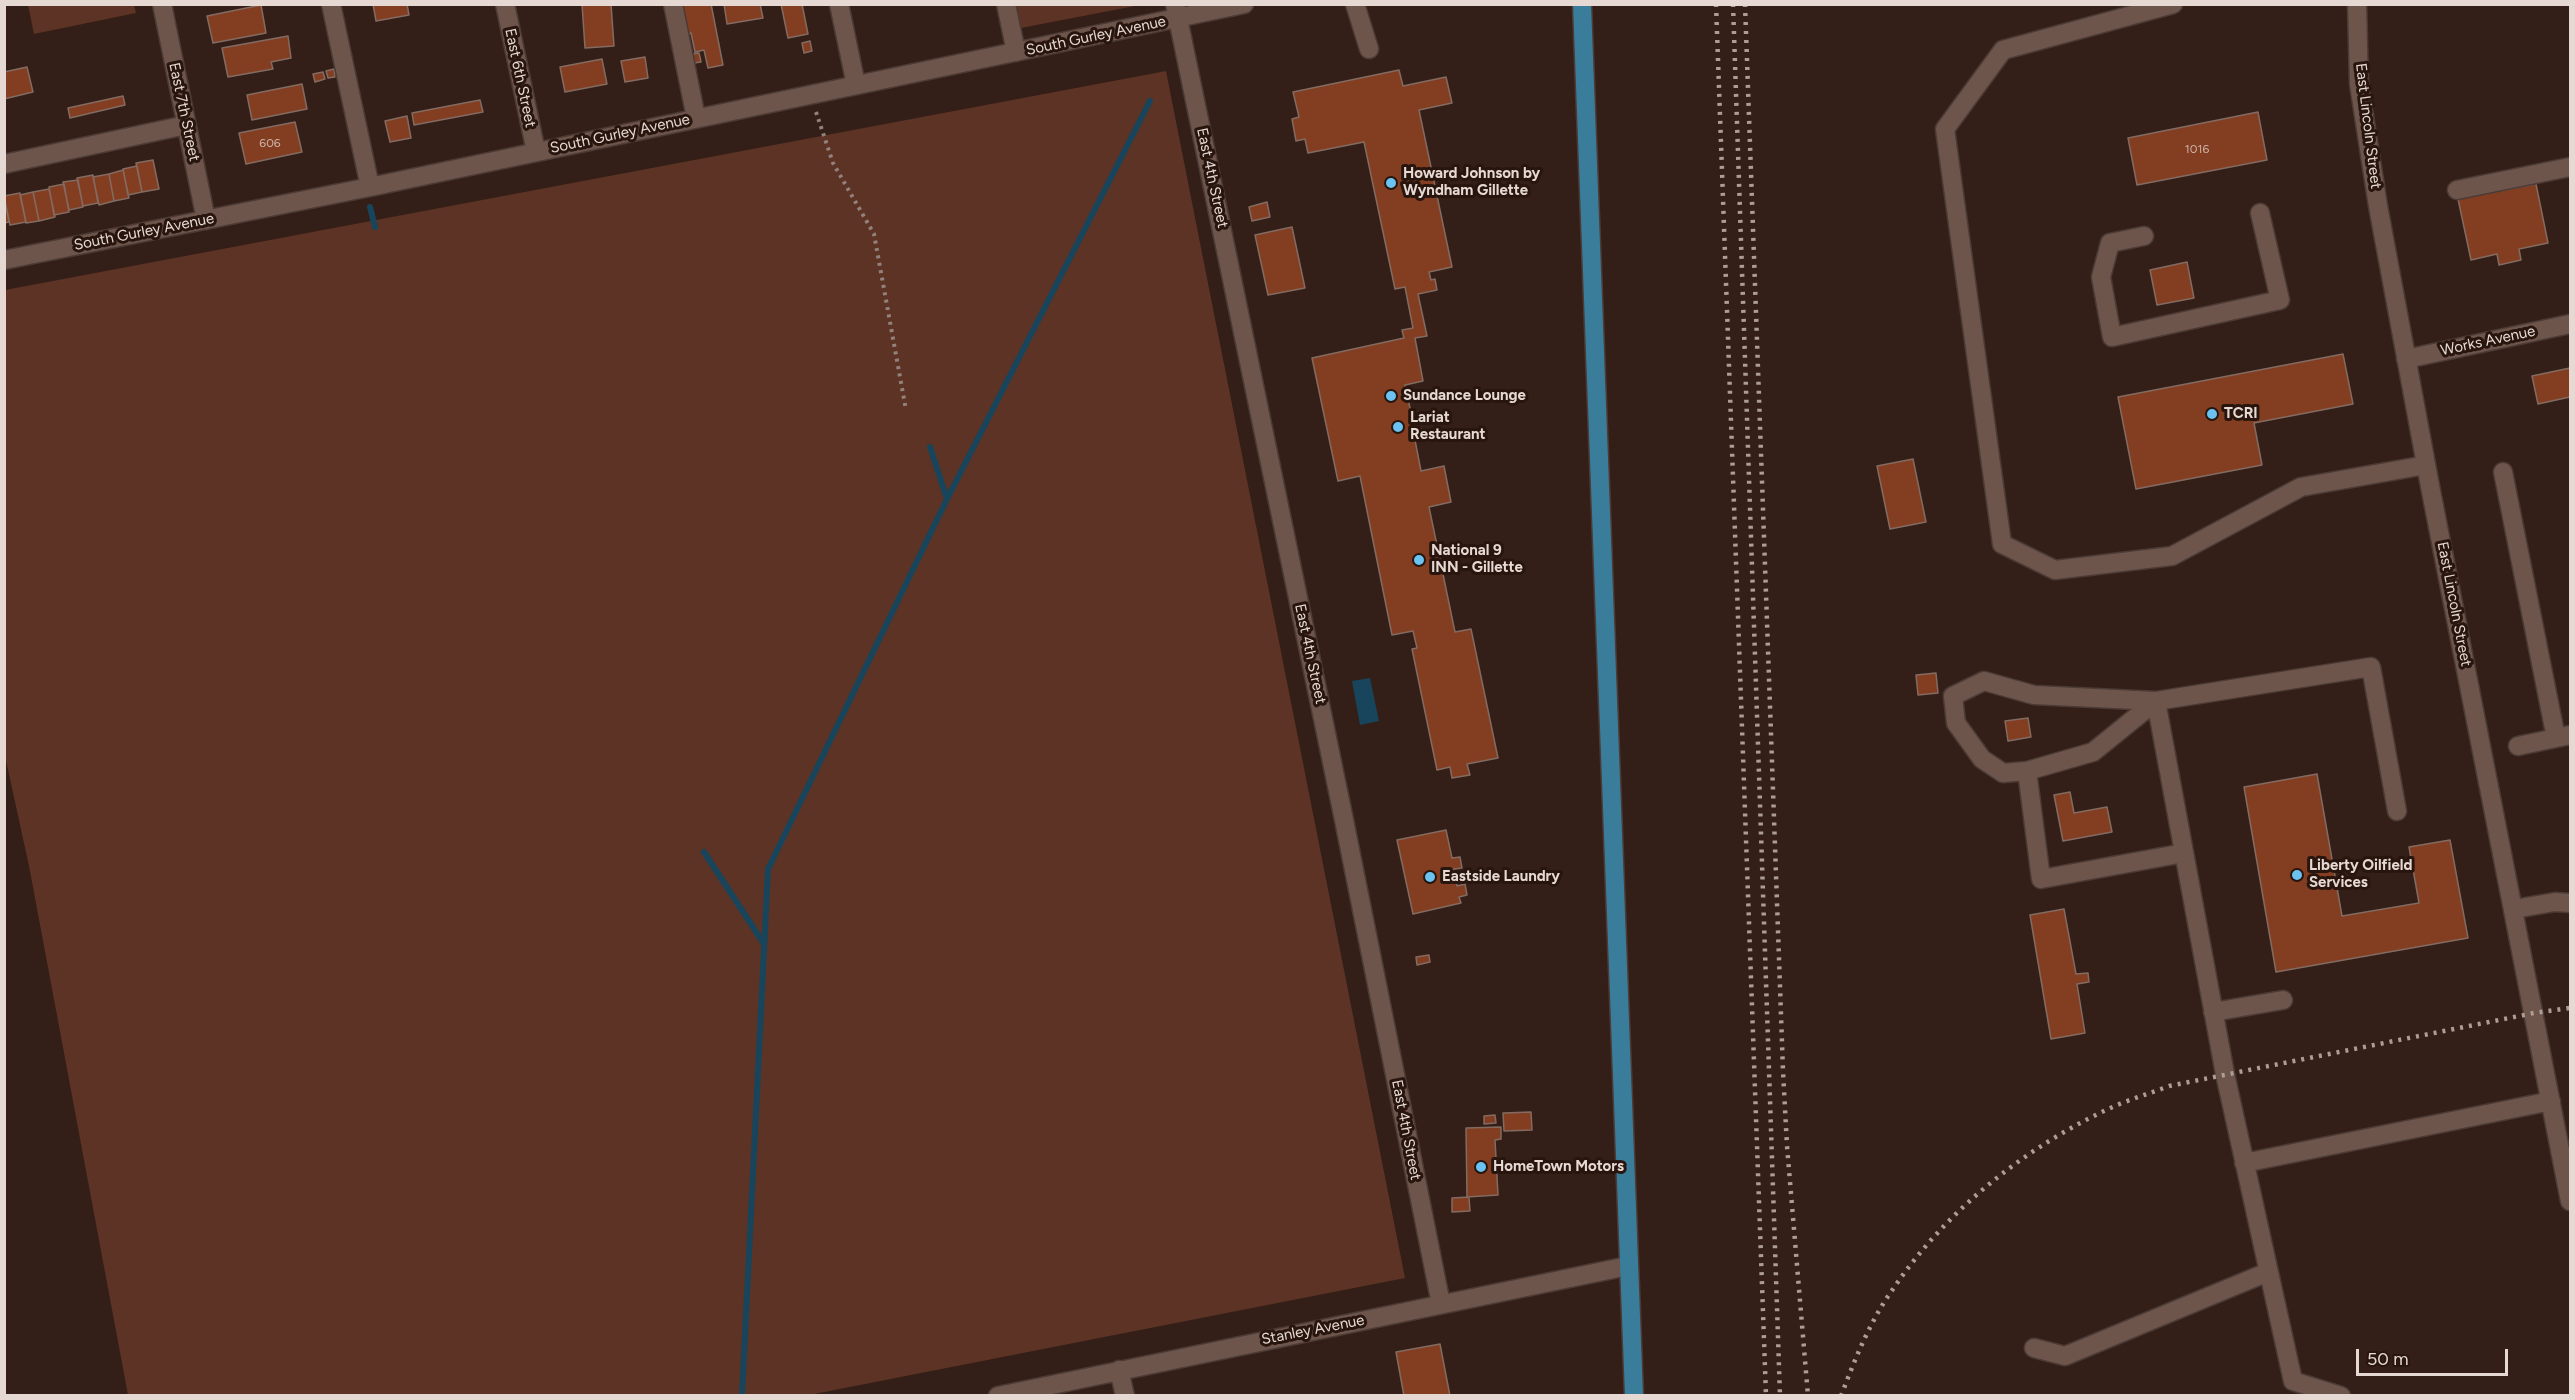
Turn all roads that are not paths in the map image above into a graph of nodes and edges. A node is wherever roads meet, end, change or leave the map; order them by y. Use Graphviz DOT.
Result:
graph roads {
  1 [pos="162,4"];
  2 [pos="332,4"];
  3 [pos="505,4"];
  4 [pos="673,4"];
  5 [pos="839,4"];
  6 [pos="1006,4"];
  7 [pos="1355,4"];
  8 [pos="1582,4"];
  9 [pos="2174,4"];
  10 [pos="2357,4"];
  11 [pos="1239,6"];
  12 [pos="1177,12"];
  13 [pos="1369,49"];
  14 [pos="1016,52"];
  15 [pos="856,85"];
  16 [pos="696,118"];
  17 [pos="186,125"];
  18 [pos="536,152"];
  19 [pos="4,164"];
  20 [pos="2571,167"];
  21 [pos="370,187"];
  22 [pos="2457,190"];
  23 [pos="2260,213"];
  24 [pos="206,220"];
  25 [pos="2144,236"];
  26 [pos="4,260"];
  27 [pos="2571,324"];
  28 [pos="2406,359"];
  29 [pos="2426,465"];
  30 [pos="2503,472"];
  31 [pos="2156,701"];
  32 [pos="2564,736"];
  33 [pos="2518,746"];
  34 [pos="2027,771"];
  35 [pos="2397,811"];
  36 [pos="2184,853"];
  37 [pos="2571,903"];
  38 [pos="2514,909"];
  39 [pos="2283,1000"];
  40 [pos="2213,1012"];
  41 [pos="2551,1101"];
  42 [pos="2244,1163"];
  43 [pos="2571,1202"];
  44 [pos="1628,1266"];
  45 [pos="2268,1272"];
  46 [pos="1441,1304"];
  47 [pos="2034,1348"];
  48 [pos="1119,1370"];
  49 [pos="998,1395"];
  50 [pos="1125,1395"];
  51 [pos="1634,1395"];
  52 [pos="2341,1395"];
  1 -- 17 [label="street, East 7th Street"];
  2 -- 21 [label="street"];
  3 -- 18 [label="street, East 6th Street"];
  4 -- 16 [label="street"];
  5 -- 15 [label="street"];
  6 -- 14 [label="street"];
  7 -- 13 [label="street"];
  8 -- 44 [label="main road"];
  9 -- 29 [label="street"];
  10 -- 28 [label="street, East Lincoln Street"];
  11 -- 12 [label="street, South Gurley Avenue"];
  12 -- 14 [label="street, South Gurley Avenue"];
  12 -- 46 [label="street, East 4th Street"];
  14 -- 15 [label="street, South Gurley Avenue"];
  15 -- 16 [label="street, South Gurley Avenue"];
  16 -- 18 [label="street, South Gurley Avenue"];
  17 -- 19 [label="street"];
  17 -- 24 [label="street, East 7th Street"];
  18 -- 21 [label="street, South Gurley Avenue"];
  20 -- 22 [label="street"];
  21 -- 24 [label="street, South Gurley Avenue"];
  23 -- 25 [label="street"];
  24 -- 26 [label="street, South Gurley Avenue"];
  27 -- 28 [label="street, Works Avenue"];
  28 -- 29 [label="street, East Lincoln Street"];
  29 -- 38 [label="street, East Lincoln Street"];
  30 -- 32 [label="street"];
  31 -- 34 [label="street"];
  31 -- 34 [label="street"];
  31 -- 35 [label="street"];
  31 -- 36 [label="street"];
  32 -- 33 [label="street"];
  34 -- 36 [label="street"];
  36 -- 40 [label="street"];
  37 -- 38 [label="street"];
  38 -- 41 [label="street, East Lincoln Street"];
  39 -- 40 [label="street"];
  40 -- 42 [label="street"];
  41 -- 42 [label="street"];
  41 -- 43 [label="street, East Lincoln Street"];
  42 -- 45 [label="street"];
  44 -- 46 [label="street, Stanley Avenue"];
  44 -- 51 [label="main road"];
  45 -- 47 [label="street"];
  45 -- 52 [label="street"];
  46 -- 48 [label="street, Stanley Avenue"];
  48 -- 49 [label="street, Stanley Avenue"];
  48 -- 50 [label="street"];
}
